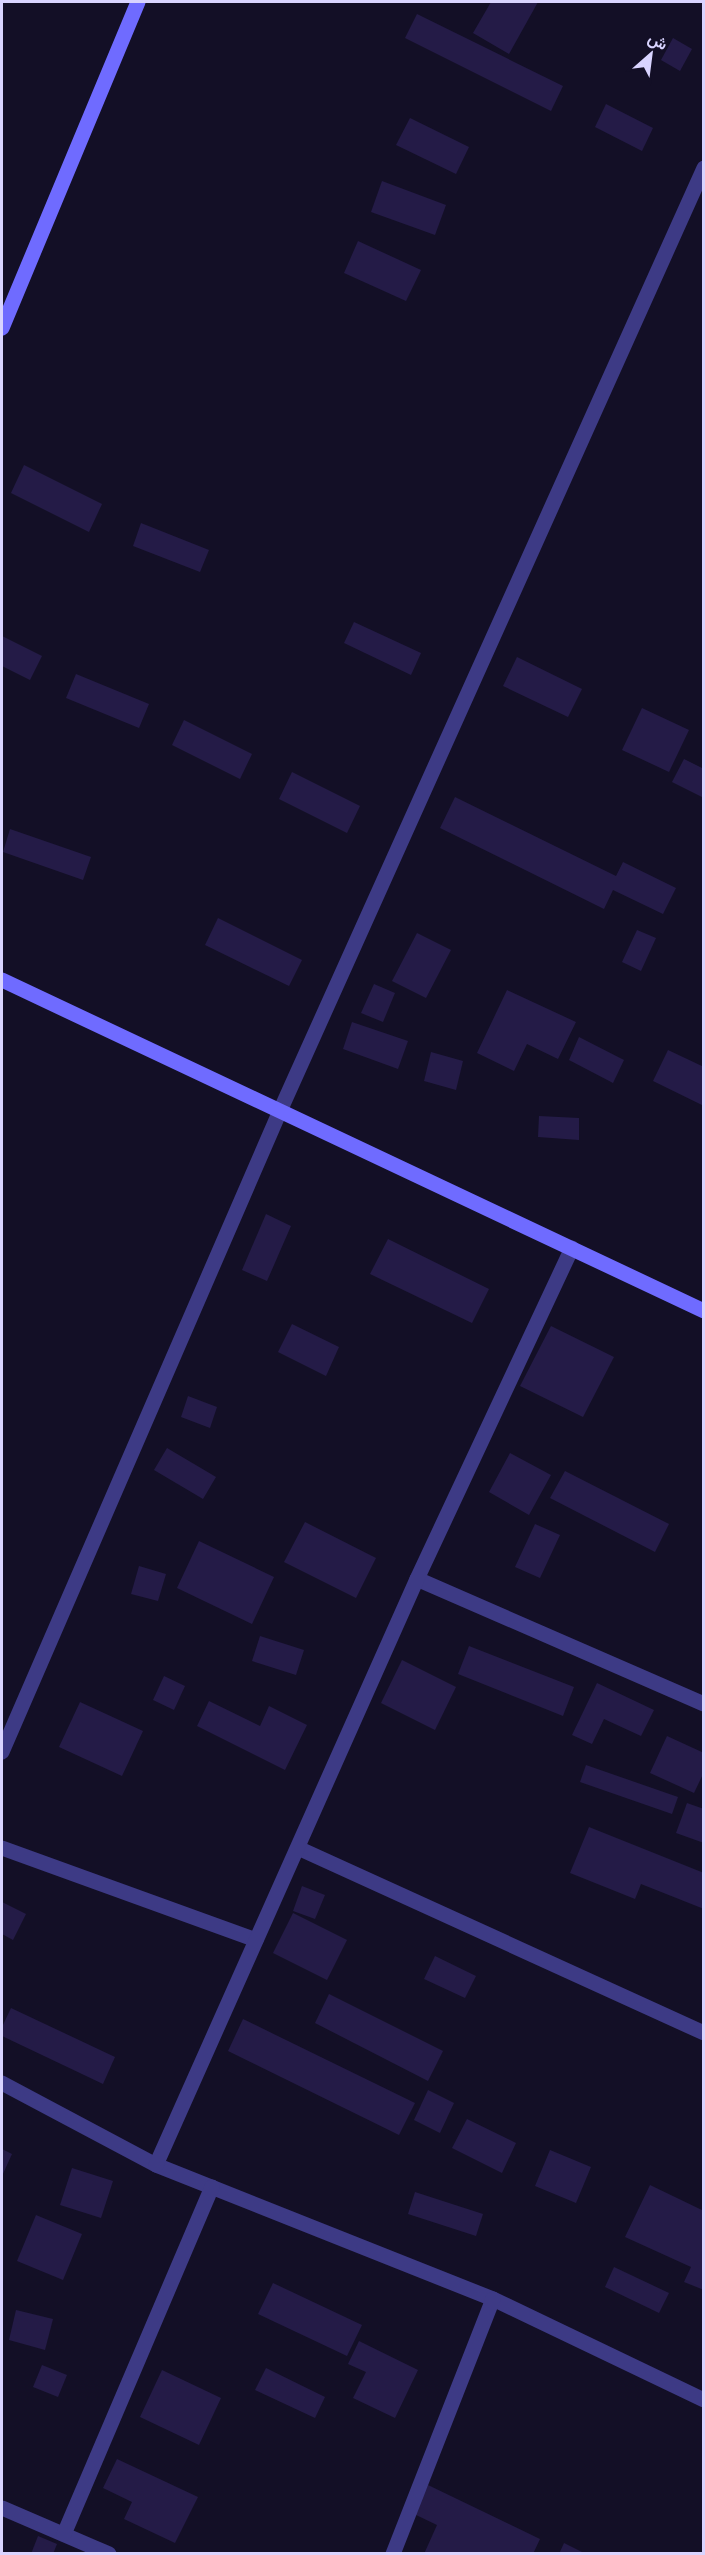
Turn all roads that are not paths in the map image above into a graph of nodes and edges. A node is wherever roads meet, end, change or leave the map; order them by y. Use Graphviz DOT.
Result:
graph roads {
  1 [pos="138,2"];
  2 [pos="704,168"];
  3 [pos="2,328"];
  4 [pos="2,980"];
  5 [pos="280,1111"];
  6 [pos="572,1248"];
  7 [pos="704,1311"];
  8 [pos="417,1579"];
  9 [pos="704,1704"];
  10 [pos="2,1752"];
  11 [pos="2,1848"];
  12 [pos="298,1848"];
  13 [pos="256,1940"];
  14 [pos="704,2033"];
  15 [pos="2,2083"];
  16 [pos="156,2165"];
  17 [pos="212,2187"];
  18 [pos="494,2299"];
  19 [pos="704,2400"];
  20 [pos="2,2508"];
  21 [pos="64,2534"];
  22 [pos="109,2553"];
  23 [pos="393,2553"];
  1 -- 3 [label="street"];
  2 -- 5 [label="street"];
  4 -- 5 [label="street"];
  5 -- 6 [label="street"];
  5 -- 10 [label="street"];
  6 -- 7 [label="street"];
  6 -- 8 [label="street"];
  8 -- 9 [label="street"];
  8 -- 12 [label="street"];
  11 -- 13 [label="street"];
  12 -- 13 [label="street"];
  12 -- 14 [label="street"];
  13 -- 16 [label="street"];
  15 -- 16 [label="street"];
  16 -- 17 [label="street"];
  17 -- 18 [label="street"];
  17 -- 21 [label="street"];
  18 -- 19 [label="street"];
  18 -- 23 [label="street"];
  20 -- 21 [label="street"];
  21 -- 22 [label="street"];
}
